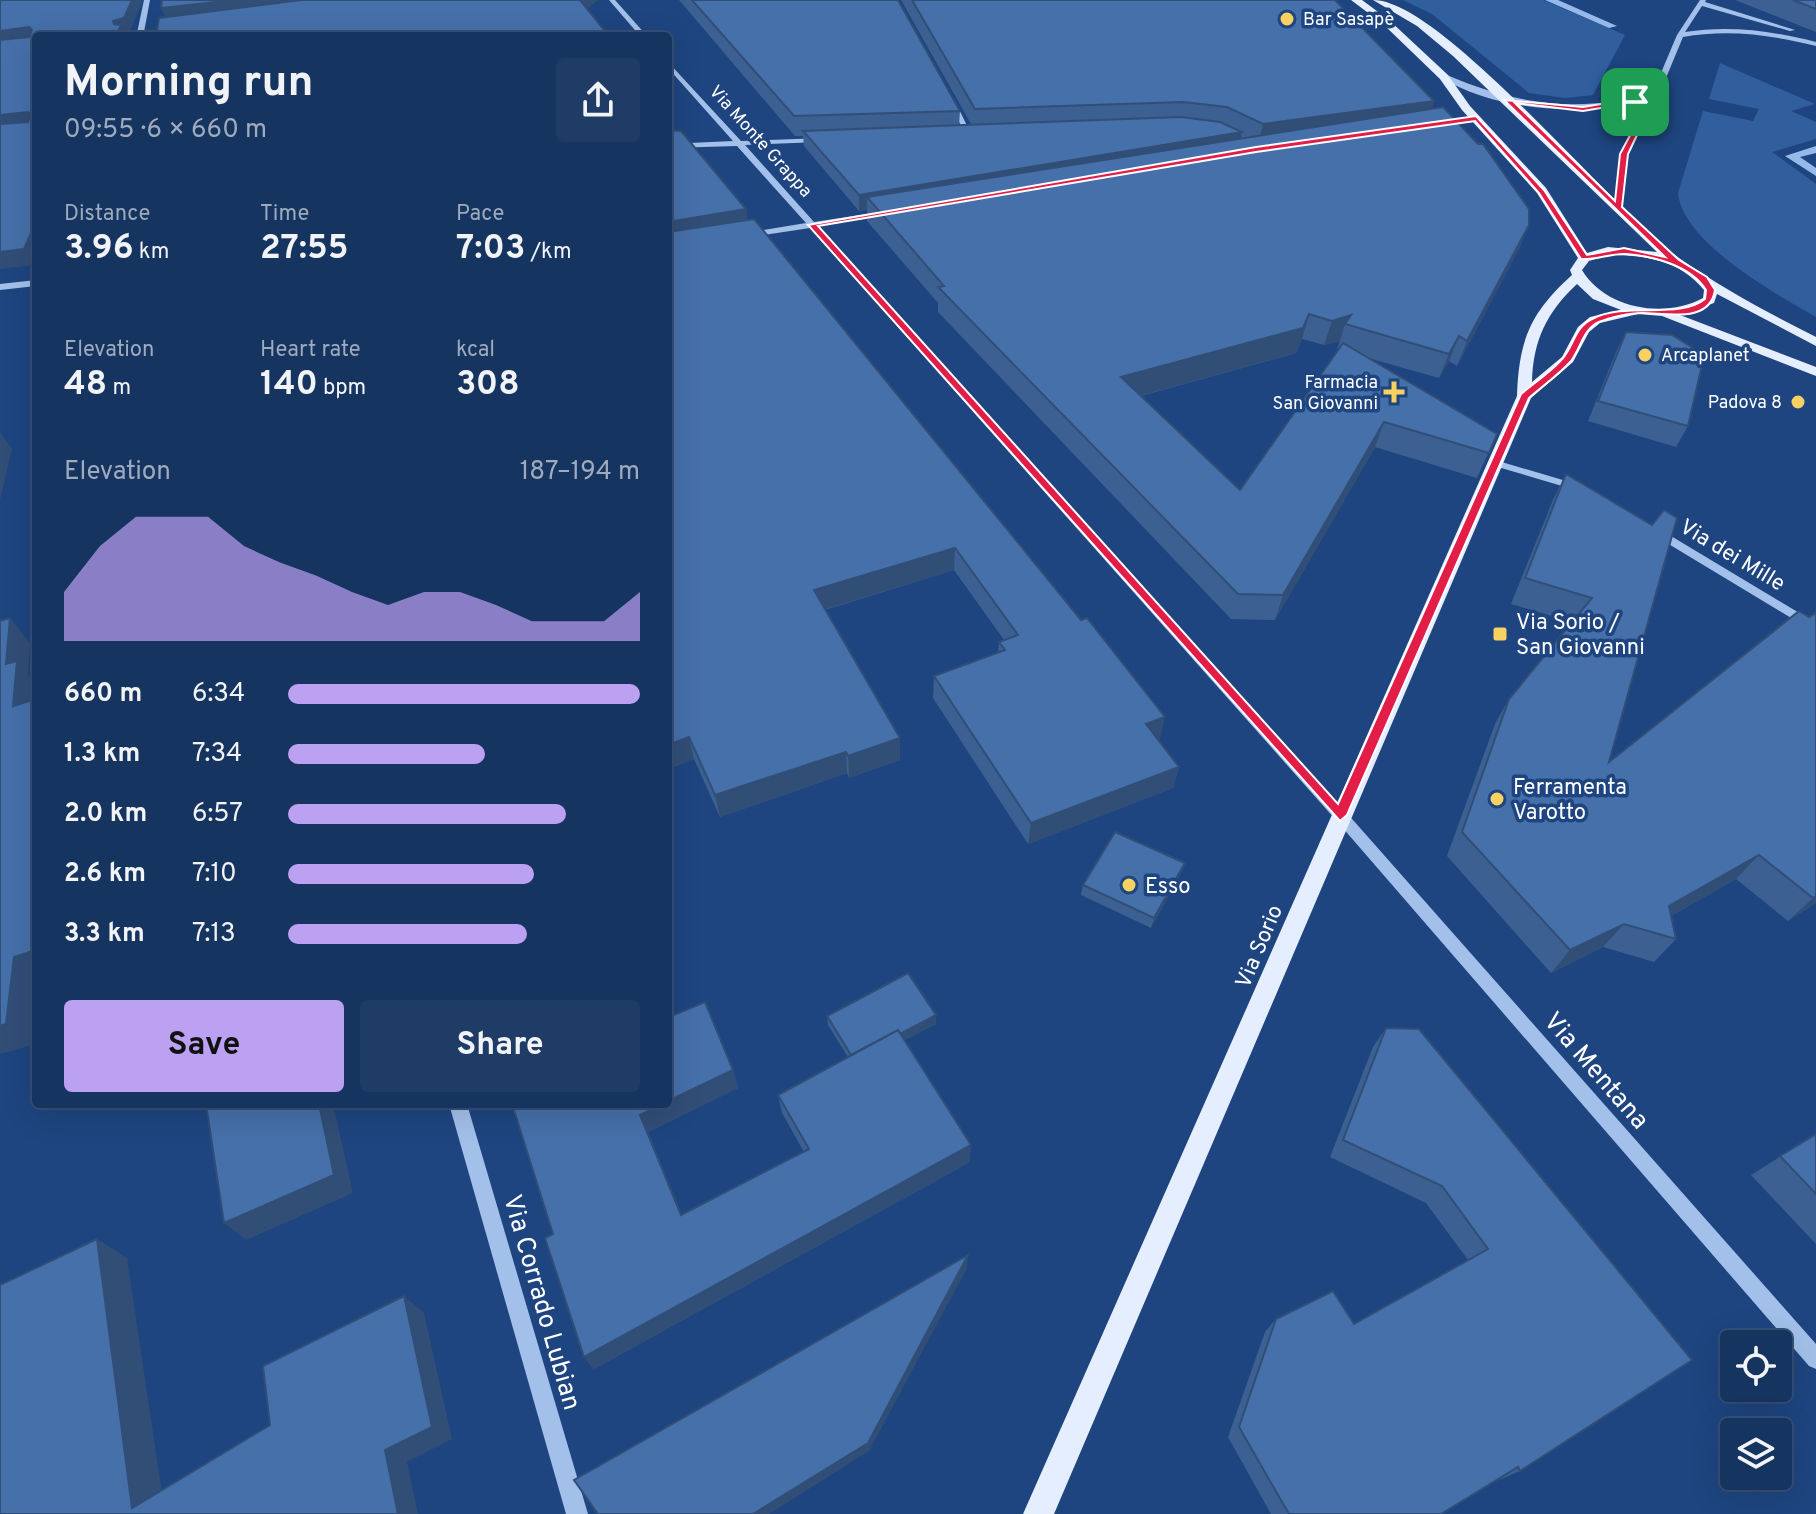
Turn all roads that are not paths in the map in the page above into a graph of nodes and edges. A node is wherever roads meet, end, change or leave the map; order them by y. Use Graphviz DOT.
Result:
graph roads {
  1 [pos="147,0"];
  2 [pos="612,0"];
  3 [pos="1356,0"];
  4 [pos="1378,0"];
  5 [pos="1701,1"];
  6 [pos="186,29"];
  7 [pos="141,32"];
  8 [pos="163,32"];
  9 [pos="640,32"];
  10 [pos="1680,35"];
  11 [pos="1816,42"];
  12 [pos="672,69"];
  13 [pos="1444,77"];
  14 [pos="947,93"];
  15 [pos="1654,96"];
  16 [pos="1508,100"];
  17 [pos="1476,119"];
  18 [pos="1421,125"];
  19 [pos="984,133"];
  20 [pos="954,134"];
  21 [pos="969,134"];
  22 [pos="830,139"];
  23 [pos="737,143"];
  24 [pos="672,146"];
  25 [pos="1618,207"];
  26 [pos="889,212"];
  27 [pos="812,225"];
  28 [pos="739,237"];
  29 [pos="1584,258"];
  30 [pos="1676,262"];
  31 [pos="1578,277"];
  32 [pos="1704,279"];
  33 [pos="32,283"];
  34 [pos="0,287"];
  35 [pos="1638,310"];
  36 [pos="1661,313"];
  37 [pos="1816,342"];
  38 [pos="1816,372"];
  39 [pos="1524,396"];
  40 [pos="1495,463"];
  41 [pos="1597,497"];
  42 [pos="1648,527"];
  43 [pos="1816,629"];
  44 [pos="1340,815"];
  45 [pos="459,1108"];
  46 [pos="1816,1359"];
  47 [pos="577,1514"];
  48 [pos="1038,1514"];
  1 -- 7 [label="street"];
  2 -- 9 [label="street"];
  3 -- 13 [label="main road"];
  4 -- 16 [label="main road"];
  5 -- 10 [label="street"];
  5 -- 11 [label="street"];
  6 -- 8 [label="street"];
  10 -- 11 [label="street"];
  10 -- 15 [label="street"];
  12 -- 23 [label="street, Via Monte Grappa"];
  13 -- 16 [label="street"];
  13 -- 17 [label="main road"];
  14 -- 21 [label="street"];
  15 -- 16 [label="street"];
  15 -- 25 [label="street"];
  16 -- 25 [label="main road"];
  17 -- 18 [label="street"];
  17 -- 29 [label="main road"];
  19 -- 21 [label="street"];
  20 -- 21 [label="street"];
  22 -- 23 [label="street"];
  23 -- 24 [label="street"];
  23 -- 27 [label="street, Via Monte Grappa"];
  25 -- 30 [label="main road"];
  26 -- 27 [label="street"];
  27 -- 28 [label="street"];
  27 -- 44 [label="street, Via Monte Grappa"];
  29 -- 30 [label="main road"];
  29 -- 31 [label="main road"];
  30 -- 32 [label="main road"];
  31 -- 35 [label="main road"];
  31 -- 39 [label="main road, Via Sorio"];
  32 -- 36 [label="main road"];
  32 -- 37 [label="main road"];
  33 -- 34 [label="street"];
  35 -- 36 [label="main road"];
  35 -- 39 [label="main road, Via Sorio"];
  36 -- 38 [label="main road"];
  39 -- 40 [label="main road, Via Sorio"];
  40 -- 41 [label="street"];
  40 -- 44 [label="main road, Via Sorio"];
  42 -- 43 [label="street, Via dei Mille"];
  44 -- 46 [label="street, Via Mentana"];
  44 -- 48 [label="main road, Via Sorio"];
  45 -- 47 [label="street, Via Corrado Lubian"];
}
